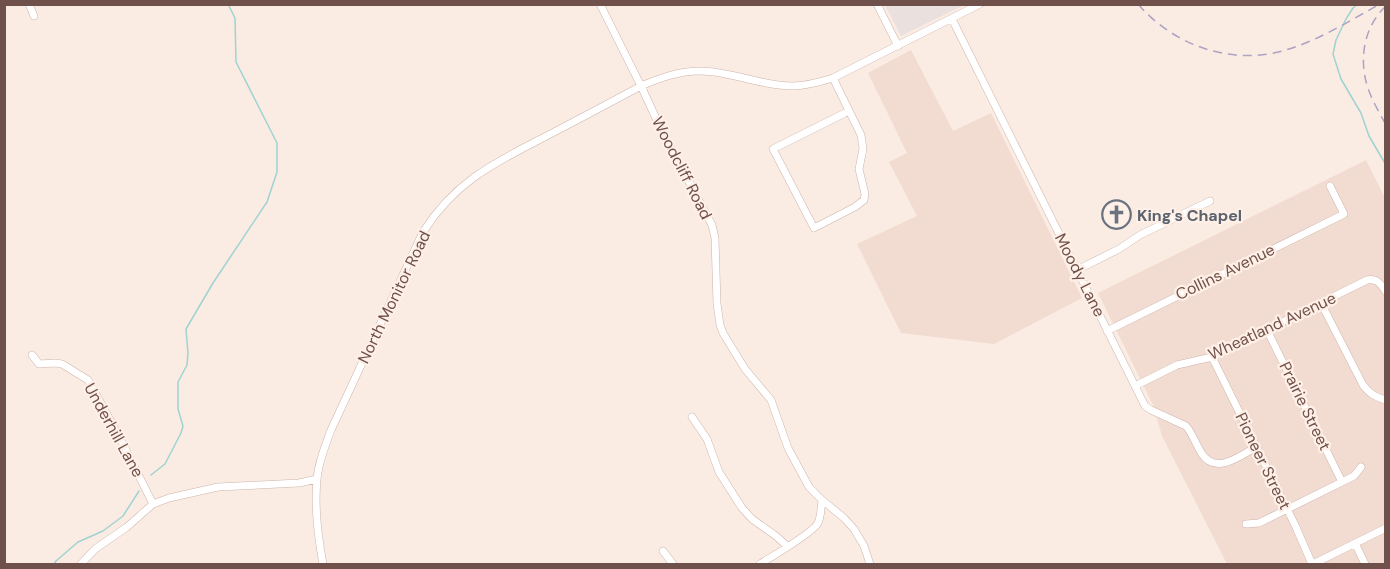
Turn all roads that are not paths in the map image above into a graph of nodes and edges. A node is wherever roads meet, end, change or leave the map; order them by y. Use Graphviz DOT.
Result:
graph roads {
  1 [pos="29,4"];
  2 [pos="600,4"];
  3 [pos="877,4"];
  4 [pos="980,4"];
  5 [pos="34,16"];
  6 [pos="952,19"];
  7 [pos="898,46"];
  8 [pos="833,78"];
  9 [pos="641,86"];
  10 [pos="849,111"];
  11 [pos="1330,186"];
  12 [pos="1210,201"];
  13 [pos="1077,270"];
  14 [pos="1386,292"];
  15 [pos="1321,303"];
  16 [pos="1267,330"];
  17 [pos="1107,331"];
  18 [pos="32,356"];
  19 [pos="1212,357"];
  20 [pos="1135,386"];
  21 [pos="1386,400"];
  22 [pos="692,417"];
  23 [pos="1256,447"];
  24 [pos="1361,467"];
  25 [pos="317,479"];
  26 [pos="1342,482"];
  27 [pos="822,500"];
  28 [pos="153,504"];
  29 [pos="1287,509"];
  30 [pos="1246,524"];
  31 [pos="1386,528"];
  32 [pos="1355,543"];
  33 [pos="787,546"];
  34 [pos="663,551"];
  35 [pos="81,564"];
  36 [pos="323,564"];
  37 [pos="673,564"];
  38 [pos="760,564"];
  39 [pos="870,564"];
  40 [pos="1313,564"];
  41 [pos="1365,564"];
  1 -- 5 [label="street"];
  2 -- 9 [label="street"];
  3 -- 7 [label="street"];
  4 -- 6 [label="street, North Monitor Road"];
  6 -- 7 [label="street, North Monitor Road"];
  6 -- 13 [label="street, Moody Lane"];
  7 -- 8 [label="street, North Monitor Road"];
  8 -- 9 [label="street, North Monitor Road"];
  8 -- 10 [label="street"];
  9 -- 25 [label="street, North Monitor Road"];
  9 -- 27 [label="street, Woodcliff Road"];
  10 -- 10 [label="street"];
  11 -- 17 [label="street, Collins Avenue"];
  12 -- 13 [label="street"];
  13 -- 17 [label="street, Moody Lane"];
  14 -- 15 [label="street, Wheatland Avenue"];
  15 -- 16 [label="street, Wheatland Avenue"];
  15 -- 21 [label="street"];
  16 -- 19 [label="street, Wheatland Avenue"];
  16 -- 26 [label="street, Prairie Street"];
  17 -- 20 [label="street, Moody Lane"];
  18 -- 28 [label="street, Underhill Lane"];
  19 -- 20 [label="street, Wheatland Avenue"];
  19 -- 23 [label="street, Pioneer Street"];
  20 -- 23 [label="street, Moody Lane"];
  22 -- 33 [label="street"];
  23 -- 29 [label="street, Pioneer Street"];
  24 -- 26 [label="street"];
  25 -- 28 [label="street"];
  25 -- 36 [label="street, North Monitor Road"];
  26 -- 29 [label="street"];
  27 -- 33 [label="street"];
  27 -- 39 [label="street, Woodcliff Road"];
  28 -- 35 [label="street"];
  29 -- 30 [label="street"];
  29 -- 40 [label="street, Pioneer Street"];
  31 -- 32 [label="street"];
  32 -- 40 [label="street"];
  32 -- 41 [label="street"];
  33 -- 38 [label="street"];
  34 -- 37 [label="street"];
}
